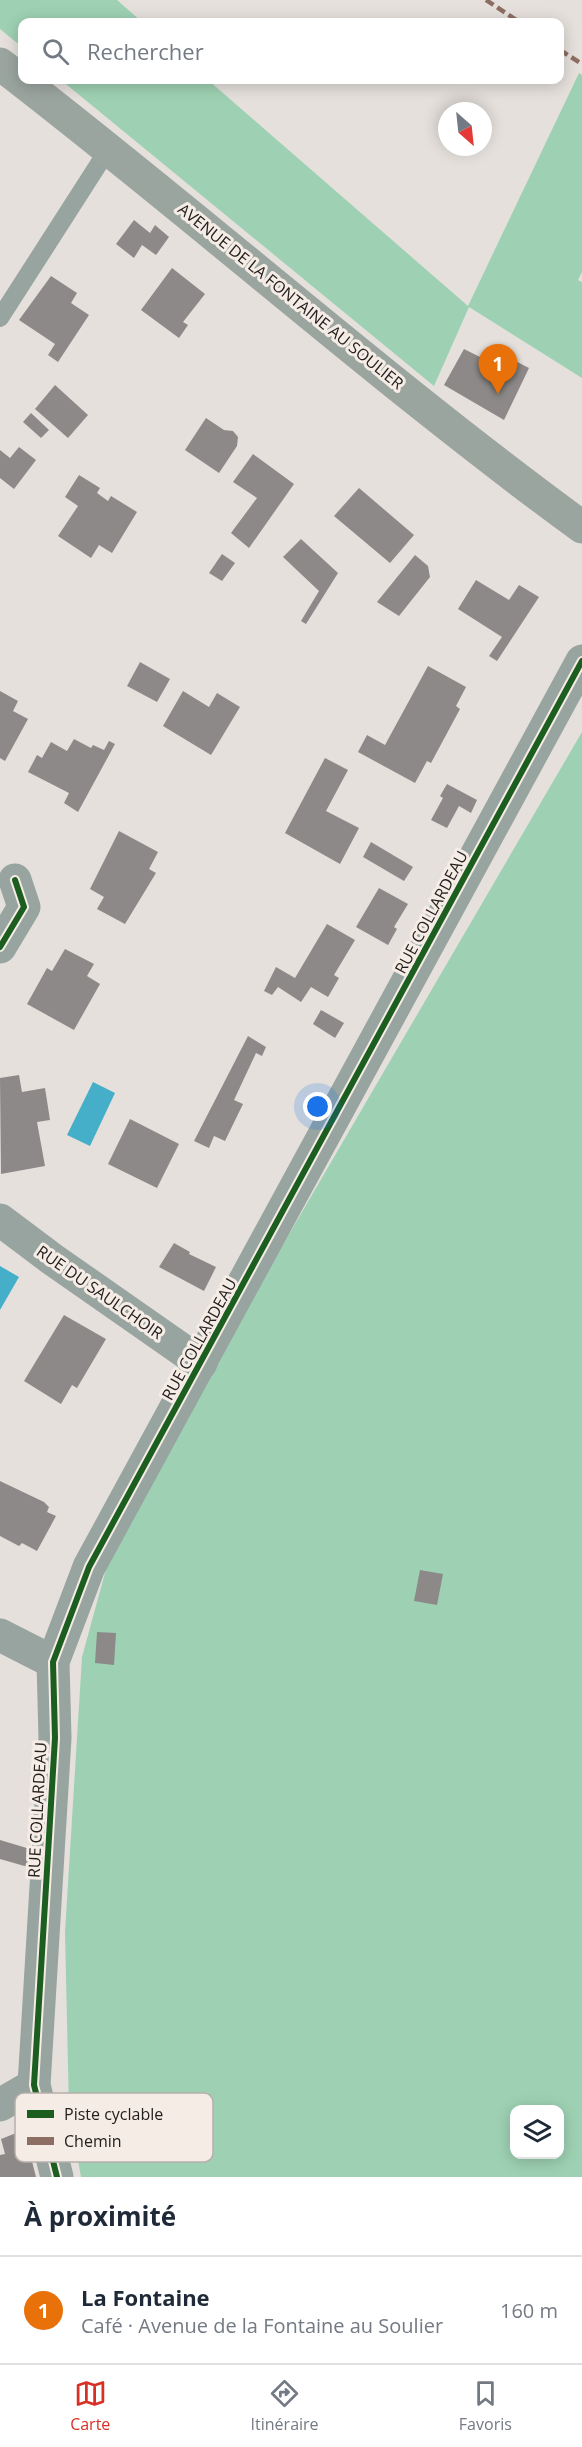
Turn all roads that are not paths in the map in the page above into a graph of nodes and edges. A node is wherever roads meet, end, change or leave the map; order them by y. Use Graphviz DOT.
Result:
graph roads {
  1 [pos="0,64"];
  2 [pos="18,78"];
  3 [pos="26,84"];
  4 [pos="109,148"];
  5 [pos="0,318"];
  6 [pos="582,527"];
  7 [pos="582,661"];
  8 [pos="15,880"];
  9 [pos="0,947"];
  10 [pos="0,1220"];
  11 [pos="201,1363"];
  12 [pos="0,1635"];
  13 [pos="53,1662"];
  14 [pos="34,2085"];
  15 [pos="20,2093"];
  16 [pos="36,2093"];
  17 [pos="15,2096"];
  18 [pos="0,2105"];
  19 [pos="53,2162"];
  20 [pos="57,2177"];
  1 -- 2 [label="main road, AVENUE DE LA FONTAINE AU SOULIER"];
  3 -- 4 [label="main road, AVENUE DE LA FONTAINE AU SOULIER"];
  4 -- 5 [label="lane"];
  4 -- 6 [label="main road, AVENUE DE LA FONTAINE AU SOULIER"];
  7 -- 11 [label="street, RUE COLLARDEAU"];
  8 -- 9 [label="street"];
  10 -- 11 [label="street, RUE DU SAULCHOIR"];
  11 -- 13 [label="street, RUE COLLARDEAU"];
  12 -- 13 [label="street"];
  13 -- 14 [label="street, RUE COLLARDEAU"];
  14 -- 15 [label="street"];
  14 -- 16 [label="street, RUE COLLARDEAU"];
  17 -- 18 [label="street"];
  19 -- 20 [label="street, RUE COLLARDEAU"];
}
